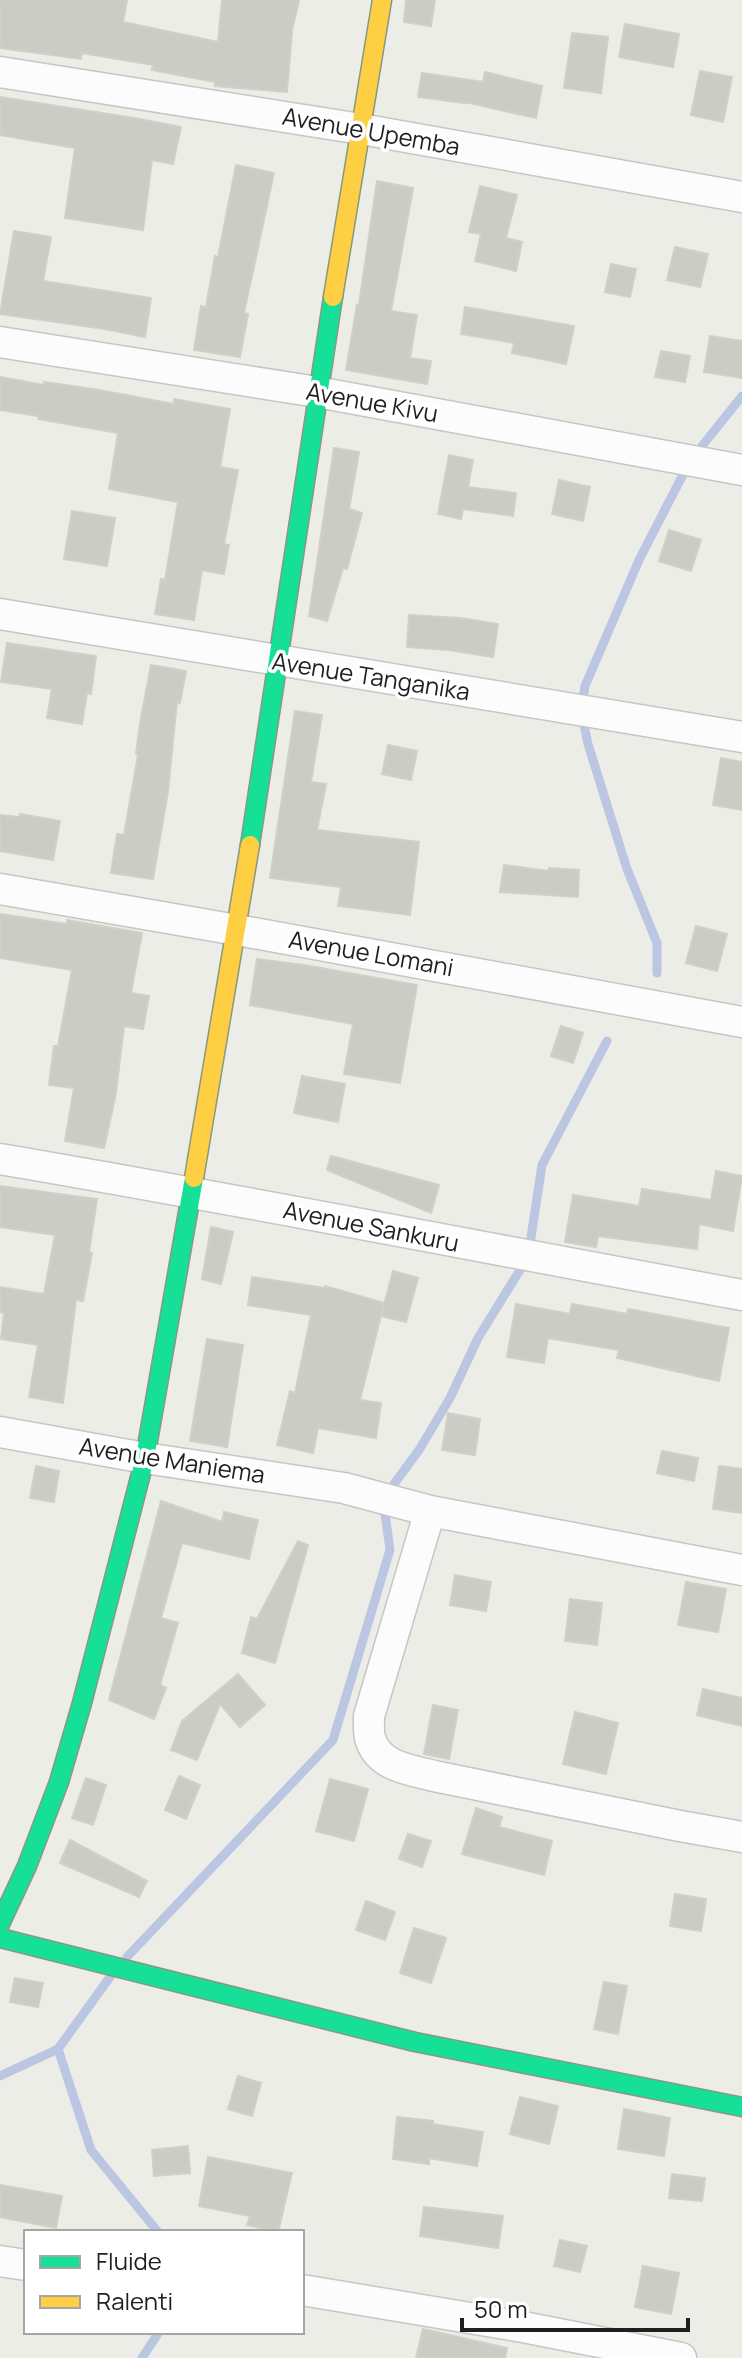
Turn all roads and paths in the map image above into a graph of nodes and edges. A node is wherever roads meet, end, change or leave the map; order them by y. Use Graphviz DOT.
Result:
graph roads {
  1 [pos="382,0"];
  2 [pos="0,72"];
  3 [pos="361,129"];
  4 [pos="742,197"];
  5 [pos="0,342"];
  6 [pos="317,392"];
  7 [pos="742,470"];
  8 [pos="0,614"];
  9 [pos="275,662"];
  10 [pos="742,737"];
  11 [pos="0,889"];
  12 [pos="237,930"];
  13 [pos="742,1022"];
  14 [pos="0,1159"];
  15 [pos="191,1191"];
  16 [pos="742,1295"];
  17 [pos="0,1432"];
  18 [pos="145,1458"];
  19 [pos="430,1511"];
  20 [pos="742,1570"];
  21 [pos="742,1837"];
  22 [pos="0,1924"];
  23 [pos="0,1938"];
  24 [pos="742,2107"];
  25 [pos="0,2261"];
  26 [pos="24,2265"];
  27 [pos="304,2290"];
  28 [pos="681,2358"];
  1 -- 3 [label="street"];
  2 -- 3 [label="street, Avenue Upemba"];
  3 -- 4 [label="street, Avenue Upemba"];
  3 -- 6 [label="street"];
  5 -- 6 [label="street, Avenue Kivu"];
  6 -- 7 [label="street, Avenue Kivu"];
  6 -- 9 [label="street"];
  8 -- 9 [label="street, Avenue Tanganika"];
  9 -- 10 [label="street, Avenue Tanganika"];
  9 -- 12 [label="street"];
  11 -- 12 [label="street, Avenue Lomani"];
  12 -- 13 [label="street, Avenue Lomani"];
  12 -- 15 [label="street"];
  14 -- 15 [label="street, Avenue Sankuru"];
  15 -- 16 [label="street, Avenue Sankuru"];
  15 -- 18 [label="street"];
  17 -- 18 [label="street, Avenue Maniema"];
  18 -- 19 [label="street, Avenue Maniema"];
  18 -- 22 [label="street"];
  19 -- 20 [label="street"];
  19 -- 21 [label="street"];
  23 -- 24 [label="street"];
  25 -- 26 [label="street"];
  27 -- 28 [label="street"];
}
